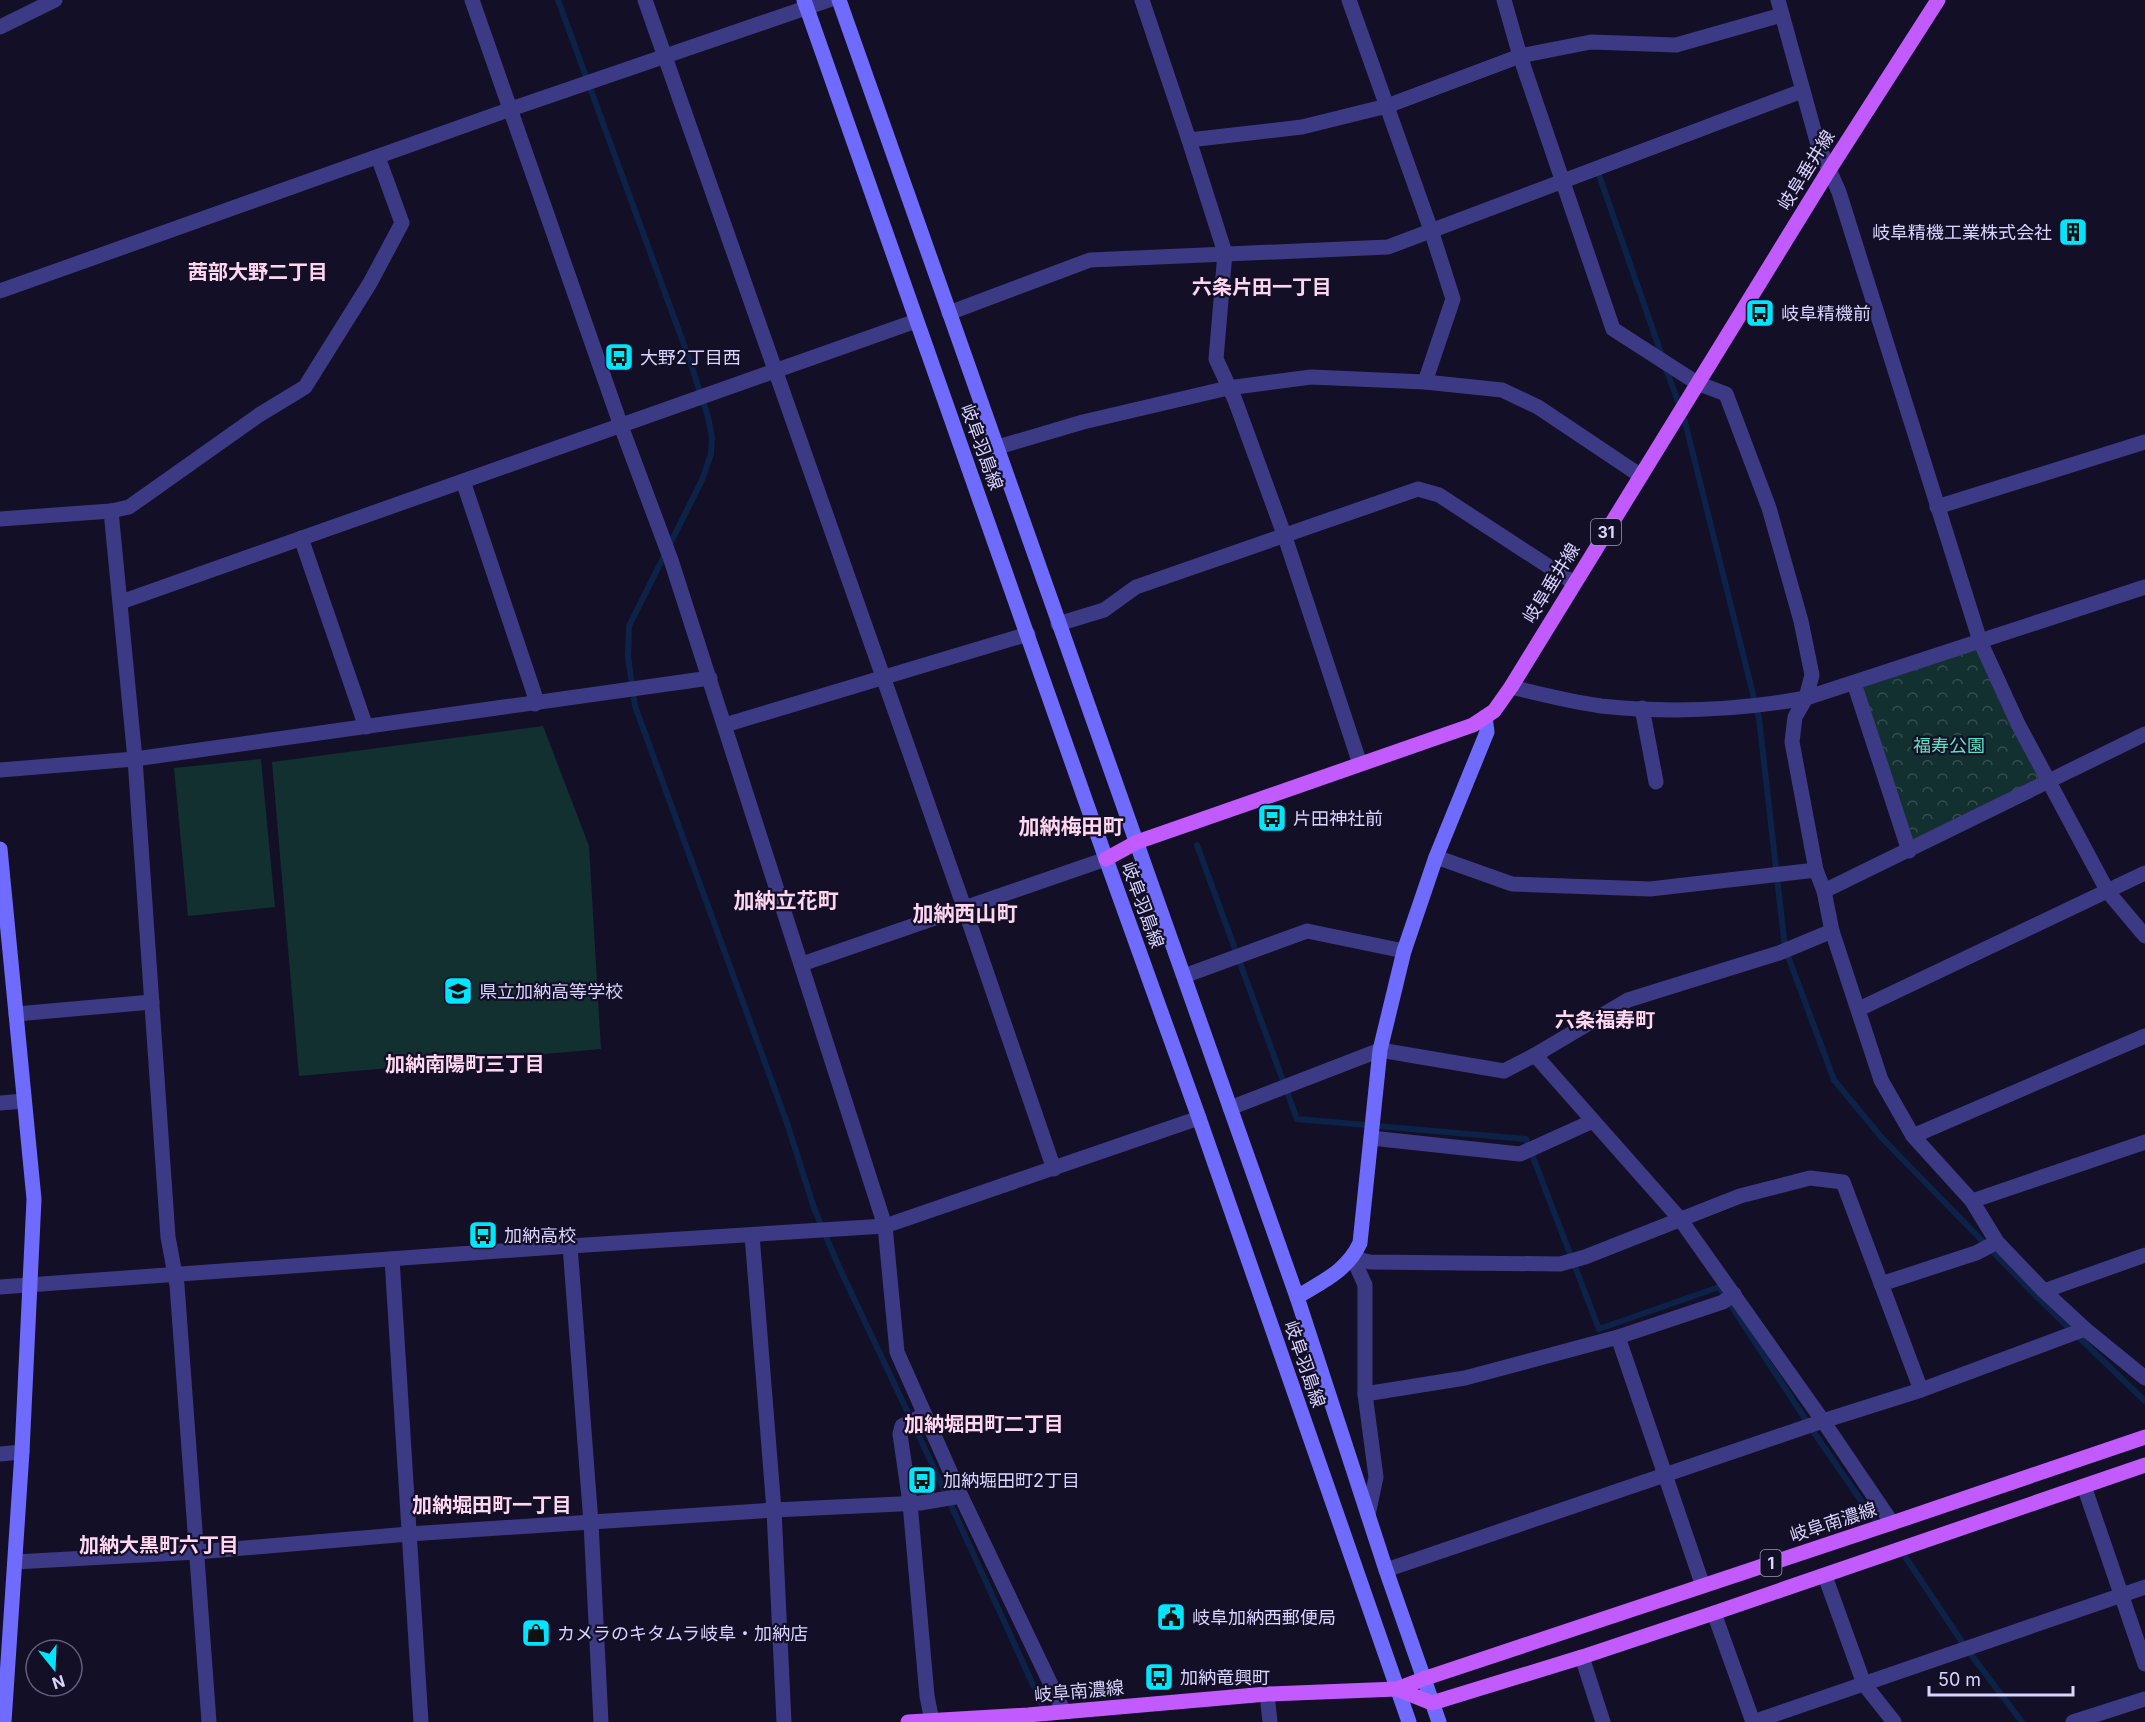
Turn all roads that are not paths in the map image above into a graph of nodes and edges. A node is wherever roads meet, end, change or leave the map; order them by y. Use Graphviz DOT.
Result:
graph roads {
  1 [pos="55,0"];
  2 [pos="472,0"];
  3 [pos="645,0"];
  4 [pos="829,0"];
  5 [pos="839,0"];
  6 [pos="1142,0"];
  7 [pos="1349,0"];
  8 [pos="1504,0"];
  9 [pos="1938,0"];
  10 [pos="805,4"];
  11 [pos="1780,7"];
  12 [pos="0,27"];
  13 [pos="664,56"];
  14 [pos="1520,57"];
  15 [pos="1802,91"];
  16 [pos="1388,106"];
  17 [pos="511,109"];
  18 [pos="1189,140"];
  19 [pos="378,157"];
  20 [pos="1828,170"];
  21 [pos="1562,182"];
  22 [pos="1431,230"];
  23 [pos="1225,253"];
  24 [pos="0,291"];
  25 [pos="949,313"];
  26 [pos="916,321"];
  27 [pos="774,370"];
  28 [pos="1425,382"];
  29 [pos="1697,383"];
  30 [pos="1228,388"];
  31 [pos="621,426"];
  32 [pos="2145,442"];
  33 [pos="998,447"];
  34 [pos="1641,476"];
  35 [pos="463,481"];
  36 [pos="1937,507"];
  37 [pos="111,510"];
  38 [pos="0,519"];
  39 [pos="1285,537"];
  40 [pos="301,538"];
  41 [pos="1574,583"];
  42 [pos="2145,587"];
  43 [pos="121,602"];
  44 [pos="1058,624"];
  45 [pos="1028,634"];
  46 [pos="1980,641"];
  47 [pos="710,678"];
  48 [pos="883,678"];
  49 [pos="1854,683"];
  50 [pos="1511,687"];
  51 [pos="1806,698"];
  52 [pos="535,704"];
  53 [pos="1642,708"];
  54 [pos="1485,717"];
  55 [pos="724,725"];
  56 [pos="366,727"];
  57 [pos="2145,734"];
  58 [pos="135,759"];
  59 [pos="1360,764"];
  60 [pos="0,770"];
  61 [pos="2047,781"];
  62 [pos="1656,782"];
  63 [pos="1137,842"];
  64 [pos="0,849"];
  65 [pos="1908,851"];
  66 [pos="1436,857"];
  67 [pos="1106,859"];
  68 [pos="1816,870"];
  69 [pos="2145,873"];
  70 [pos="1824,891"];
  71 [pos="2108,892"];
  72 [pos="964,907"];
  73 [pos="1833,931"];
  74 [pos="2145,936"];
  75 [pos="1404,951"];
  76 [pos="5,958"];
  77 [pos="802,964"];
  78 [pos="1184,976"];
  79 [pos="152,1002"];
  80 [pos="1859,1009"];
  81 [pos="16,1014"];
  82 [pos="2145,1036"];
  83 [pos="1380,1050"];
  84 [pos="1535,1055"];
  85 [pos="24,1101"];
  86 [pos="0,1103"];
  87 [pos="1230,1108"];
  88 [pos="1199,1118"];
  89 [pos="1593,1121"];
  90 [pos="1912,1136"];
  91 [pos="1371,1138"];
  92 [pos="2145,1142"];
  93 [pos="1054,1169"];
  94 [pos="1972,1201"];
  95 [pos="1680,1219"];
  96 [pos="885,1226"];
  97 [pos="752,1235"];
  98 [pos="1997,1242"];
  99 [pos="570,1246"];
  100 [pos="2145,1255"];
  101 [pos="1353,1258"];
  102 [pos="392,1259"];
  103 [pos="175,1275"];
  104 [pos="30,1284"];
  105 [pos="1881,1284"];
  106 [pos="0,1287"];
  107 [pos="2044,1291"];
  108 [pos="1734,1294"];
  109 [pos="1298,1297"];
  110 [pos="2085,1329"];
  111 [pos="1618,1337"];
  112 [pos="2145,1378"];
  113 [pos="1921,1390"];
  114 [pos="1365,1394"];
  115 [pos="914,1420"];
  116 [pos="1823,1421"];
  117 [pos="2145,1437"];
  118 [pos="22,1452"];
  119 [pos="0,1454"];
  120 [pos="2145,1465"];
  121 [pos="1665,1474"];
  122 [pos="2084,1486"];
  123 [pos="957,1497"];
  124 [pos="910,1503"];
  125 [pos="774,1510"];
  126 [pos="1368,1515"];
  127 [pos="591,1523"];
  128 [pos="1892,1523"];
  129 [pos="409,1534"];
  130 [pos="197,1552"];
  131 [pos="15,1562"];
  132 [pos="1386,1570"];
  133 [pos="1825,1576"];
  134 [pos="1703,1586"];
  135 [pos="2145,1587"];
  136 [pos="2121,1595"];
  137 [pos="1714,1613"];
  138 [pos="5,1623"];
  139 [pos="1582,1657"];
  140 [pos="2145,1664"];
  141 [pos="1424,1679"];
  142 [pos="1864,1684"];
  143 [pos="1397,1689"];
  144 [pos="1267,1694"];
  145 [pos="2145,1699"];
  146 [pos="1432,1703"];
  147 [pos="1064,1712"];
  148 [pos="4,1722"];
  149 [pos="209,1722"];
  150 [pos="421,1722"];
  151 [pos="601,1722"];
  152 [pos="784,1722"];
  153 [pos="908,1722"];
  154 [pos="932,1722"];
  155 [pos="1270,1722"];
  156 [pos="1409,1722"];
  157 [pos="1439,1722"];
  158 [pos="1603,1722"];
  159 [pos="1753,1722"];
  160 [pos="1894,1722"];
  161 [pos="2073,1722"];
  1 -- 12 [label="street"];
  2 -- 17 [label="street"];
  3 -- 13 [label="street"];
  4 -- 10 [label="street"];
  5 -- 25 [label="main road, 岐阜羽島線"];
  6 -- 18 [label="street"];
  7 -- 16 [label="street"];
  8 -- 14 [label="street"];
  9 -- 20 [label="main road, 岐阜垂井線 / 31"];
  10 -- 13 [label="street"];
  10 -- 26 [label="main road, 岐阜羽島線"];
  11 -- 14 [label="street"];
  11 -- 15 [label="street"];
  13 -- 17 [label="street"];
  13 -- 27 [label="street"];
  14 -- 16 [label="street"];
  14 -- 21 [label="street"];
  15 -- 20 [label="street"];
  15 -- 21 [label="street"];
  16 -- 18 [label="street"];
  16 -- 22 [label="street"];
  17 -- 19 [label="street"];
  17 -- 31 [label="street"];
  18 -- 23 [label="street"];
  19 -- 24 [label="street"];
  19 -- 37 [label="street"];
  20 -- 29 [label="main road, 岐阜垂井線 / 31"];
  20 -- 36 [label="street"];
  21 -- 22 [label="street"];
  21 -- 29 [label="street"];
  22 -- 23 [label="street"];
  22 -- 28 [label="street"];
  23 -- 25 [label="street"];
  23 -- 30 [label="street"];
  25 -- 33 [label="main road, 岐阜羽島線"];
  26 -- 27 [label="street"];
  26 -- 45 [label="main road, 岐阜羽島線"];
  27 -- 31 [label="street"];
  27 -- 48 [label="street"];
  28 -- 30 [label="street"];
  28 -- 34 [label="street"];
  29 -- 34 [label="main road, 岐阜垂井線 / 31"];
  29 -- 51 [label="street"];
  30 -- 33 [label="street"];
  30 -- 39 [label="street"];
  31 -- 35 [label="street"];
  31 -- 47 [label="street"];
  32 -- 36 [label="street"];
  33 -- 44 [label="main road, 岐阜羽島線"];
  34 -- 41 [label="main road, 岐阜垂井線 / 31"];
  35 -- 40 [label="street"];
  35 -- 52 [label="street"];
  36 -- 46 [label="street"];
  37 -- 38 [label="street"];
  37 -- 43 [label="street"];
  39 -- 41 [label="street"];
  39 -- 44 [label="street"];
  39 -- 59 [label="street"];
  40 -- 43 [label="street"];
  40 -- 56 [label="street"];
  41 -- 50 [label="main road, 岐阜垂井線 / 31"];
  42 -- 46 [label="street"];
  43 -- 58 [label="street"];
  44 -- 63 [label="main road, 岐阜羽島線"];
  45 -- 48 [label="street"];
  45 -- 67 [label="main road, 岐阜羽島線"];
  46 -- 49 [label="street"];
  46 -- 61 [label="street"];
  47 -- 52 [label="street"];
  47 -- 55 [label="street"];
  48 -- 55 [label="street"];
  48 -- 72 [label="street"];
  49 -- 51 [label="street"];
  49 -- 65 [label="street"];
  50 -- 53 [label="street"];
  50 -- 54 [label="main road, 岐阜垂井線 / 31"];
  51 -- 53 [label="street"];
  51 -- 68 [label="street"];
  52 -- 56 [label="street"];
  53 -- 62 [label="street"];
  54 -- 59 [label="main road, 岐阜垂井線 / 31"];
  54 -- 66 [label="main road"];
  55 -- 77 [label="street"];
  56 -- 58 [label="street"];
  57 -- 61 [label="street"];
  58 -- 60 [label="street"];
  58 -- 79 [label="street"];
  59 -- 63 [label="main road, 岐阜垂井線 / 31"];
  61 -- 65 [label="street"];
  61 -- 71 [label="street"];
  63 -- 67 [label="main road, 岐阜垂井線 / 31"];
  63 -- 78 [label="main road, 岐阜羽島線"];
  64 -- 76 [label="main road"];
  65 -- 70 [label="street"];
  66 -- 68 [label="street"];
  66 -- 75 [label="main road"];
  67 -- 72 [label="street"];
  67 -- 88 [label="main road, 岐阜羽島線"];
  68 -- 70 [label="street"];
  69 -- 71 [label="street"];
  70 -- 73 [label="street"];
  71 -- 74 [label="street"];
  71 -- 80 [label="street"];
  72 -- 77 [label="street"];
  72 -- 93 [label="street"];
  73 -- 80 [label="street"];
  73 -- 84 [label="street"];
  75 -- 78 [label="street"];
  75 -- 83 [label="main road"];
  76 -- 81 [label="main road"];
  77 -- 96 [label="street"];
  78 -- 87 [label="main road, 岐阜羽島線"];
  79 -- 81 [label="street"];
  79 -- 103 [label="street"];
  80 -- 90 [label="street"];
  81 -- 85 [label="main road"];
  82 -- 90 [label="street"];
  83 -- 84 [label="street"];
  83 -- 87 [label="street"];
  83 -- 91 [label="main road"];
  84 -- 89 [label="street"];
  85 -- 86 [label="street"];
  85 -- 104 [label="main road"];
  87 -- 109 [label="main road, 岐阜羽島線"];
  88 -- 93 [label="street"];
  88 -- 143 [label="main road, 岐阜羽島線"];
  89 -- 91 [label="street"];
  89 -- 95 [label="street"];
  90 -- 94 [label="street"];
  91 -- 101 [label="main road"];
  92 -- 94 [label="street"];
  93 -- 96 [label="street"];
  94 -- 98 [label="street"];
  95 -- 101 [label="street"];
  95 -- 105 [label="street"];
  95 -- 108 [label="street"];
  96 -- 97 [label="street"];
  96 -- 115 [label="street"];
  97 -- 99 [label="street"];
  97 -- 125 [label="street"];
  98 -- 105 [label="street"];
  98 -- 107 [label="street"];
  99 -- 102 [label="street"];
  99 -- 127 [label="street"];
  100 -- 107 [label="street"];
  101 -- 109 [label="main road"];
  101 -- 114 [label="street"];
  102 -- 103 [label="street"];
  102 -- 129 [label="street"];
  103 -- 104 [label="street"];
  103 -- 130 [label="street"];
  104 -- 106 [label="street"];
  104 -- 118 [label="main road"];
  105 -- 113 [label="street"];
  107 -- 110 [label="street"];
  108 -- 111 [label="street"];
  108 -- 116 [label="street"];
  109 -- 126 [label="main road, 岐阜羽島線"];
  110 -- 112 [label="street"];
  110 -- 113 [label="street"];
  111 -- 114 [label="street"];
  111 -- 121 [label="street"];
  113 -- 116 [label="street"];
  114 -- 126 [label="street"];
  115 -- 123 [label="street"];
  115 -- 124 [label="street"];
  116 -- 121 [label="street"];
  116 -- 128 [label="street"];
  117 -- 128 [label="main road, 岐阜南濃線 / 1"];
  118 -- 119 [label="street"];
  118 -- 131 [label="main road"];
  120 -- 122 [label="main road, 1"];
  121 -- 132 [label="street"];
  121 -- 134 [label="street"];
  122 -- 133 [label="main road, 1"];
  122 -- 136 [label="street"];
  123 -- 124 [label="street"];
  123 -- 147 [label="street"];
  124 -- 125 [label="street"];
  124 -- 154 [label="street"];
  125 -- 127 [label="street"];
  125 -- 152 [label="street"];
  126 -- 132 [label="main road, 岐阜羽島線"];
  127 -- 129 [label="street"];
  127 -- 151 [label="street"];
  128 -- 134 [label="main road, 岐阜南濃線 / 1"];
  129 -- 130 [label="street"];
  129 -- 150 [label="street"];
  130 -- 131 [label="street"];
  130 -- 149 [label="street"];
  131 -- 138 [label="main road"];
  132 -- 141 [label="main road, 岐阜羽島線"];
  133 -- 137 [label="main road, 1"];
  133 -- 142 [label="street"];
  134 -- 141 [label="main road, 岐阜南濃線 / 1"];
  135 -- 136 [label="street"];
  136 -- 140 [label="street"];
  136 -- 142 [label="street"];
  137 -- 139 [label="main road, 1"];
  137 -- 159 [label="street"];
  138 -- 148 [label="main road"];
  139 -- 146 [label="main road, 1"];
  139 -- 158 [label="street"];
  141 -- 143 [label="main road, 岐阜南濃線 / 1"];
  141 -- 146 [label="main road, 岐阜羽島線"];
  142 -- 159 [label="street"];
  142 -- 160 [label="street"];
  143 -- 144 [label="main road, 岐阜南濃線 / 1"];
  143 -- 146 [label="main road, 岐阜南濃線 / 1"];
  143 -- 156 [label="main road, 岐阜羽島線"];
  144 -- 147 [label="main road, 岐阜南濃線 / 1"];
  144 -- 155 [label="street"];
  145 -- 161 [label="street"];
  146 -- 157 [label="main road, 岐阜羽島線"];
  147 -- 154 [label="main road, 岐阜南濃線 / 1"];
  153 -- 154 [label="main road, 岐阜南濃線 / 1"];
}
